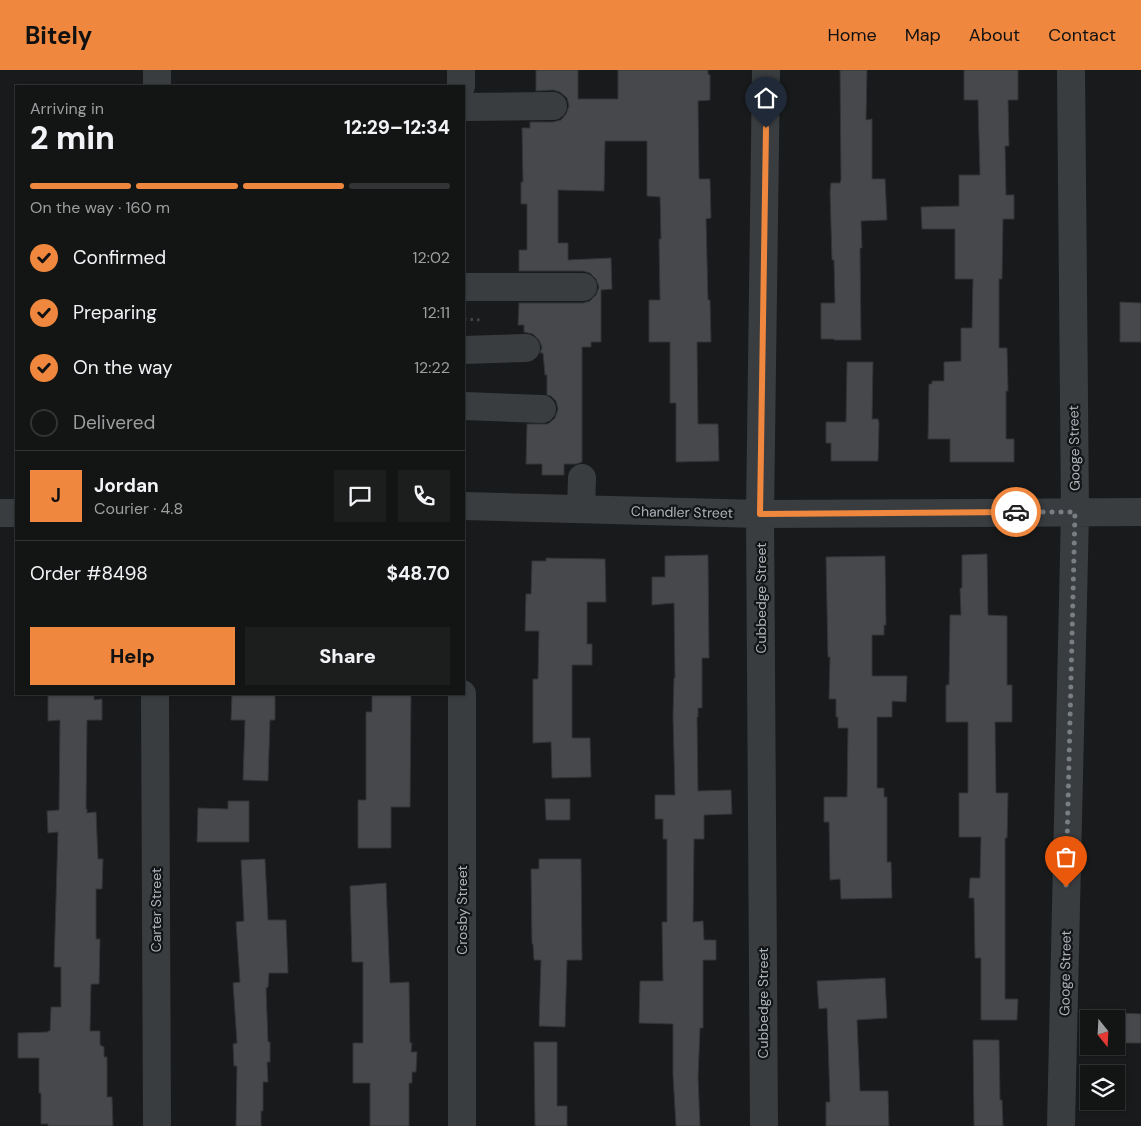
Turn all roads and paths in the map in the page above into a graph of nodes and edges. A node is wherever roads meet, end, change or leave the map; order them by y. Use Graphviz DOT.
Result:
graph roads {
  1 [pos="157,70"];
  2 [pos="461,70"];
  3 [pos="766,70"];
  4 [pos="1071,70"];
  5 [pos="157,85"];
  6 [pos="461,85"];
  7 [pos="553,106"];
  8 [pos="465,107"];
  9 [pos="465,286"];
  10 [pos="583,288"];
  11 [pos="526,348"];
  12 [pos="465,350"];
  13 [pos="465,406"];
  14 [pos="542,409"];
  15 [pos="582,478"];
  16 [pos="465,506"];
  17 [pos="581,509"];
  18 [pos="1075,512"];
  19 [pos="1141,512"];
  20 [pos="0,513"];
  21 [pos="15,513"];
  22 [pos="760,514"];
  23 [pos="156,695"];
  24 [pos="462,695"];
  25 [pos="157,1126"];
  26 [pos="462,1126"];
  27 [pos="764,1126"];
  28 [pos="1061,1126"];
  1 -- 5 [label="street"];
  2 -- 6 [label="street"];
  3 -- 22 [label="street, Cubbedge Street"];
  4 -- 18 [label="street, Googe Street"];
  7 -- 8 [label="street"];
  9 -- 10 [label="street"];
  11 -- 12 [label="street"];
  13 -- 14 [label="street"];
  15 -- 17 [label="street"];
  16 -- 17 [label="street, Chandler Street"];
  17 -- 22 [label="street, Chandler Street"];
  18 -- 19 [label="street, Chandler Street"];
  18 -- 22 [label="street, Chandler Street"];
  18 -- 28 [label="street, Googe Street"];
  20 -- 21 [label="street"];
  22 -- 27 [label="street, Cubbedge Street"];
  23 -- 25 [label="street, Carter Street"];
  24 -- 26 [label="street, Crosby Street"];
}
